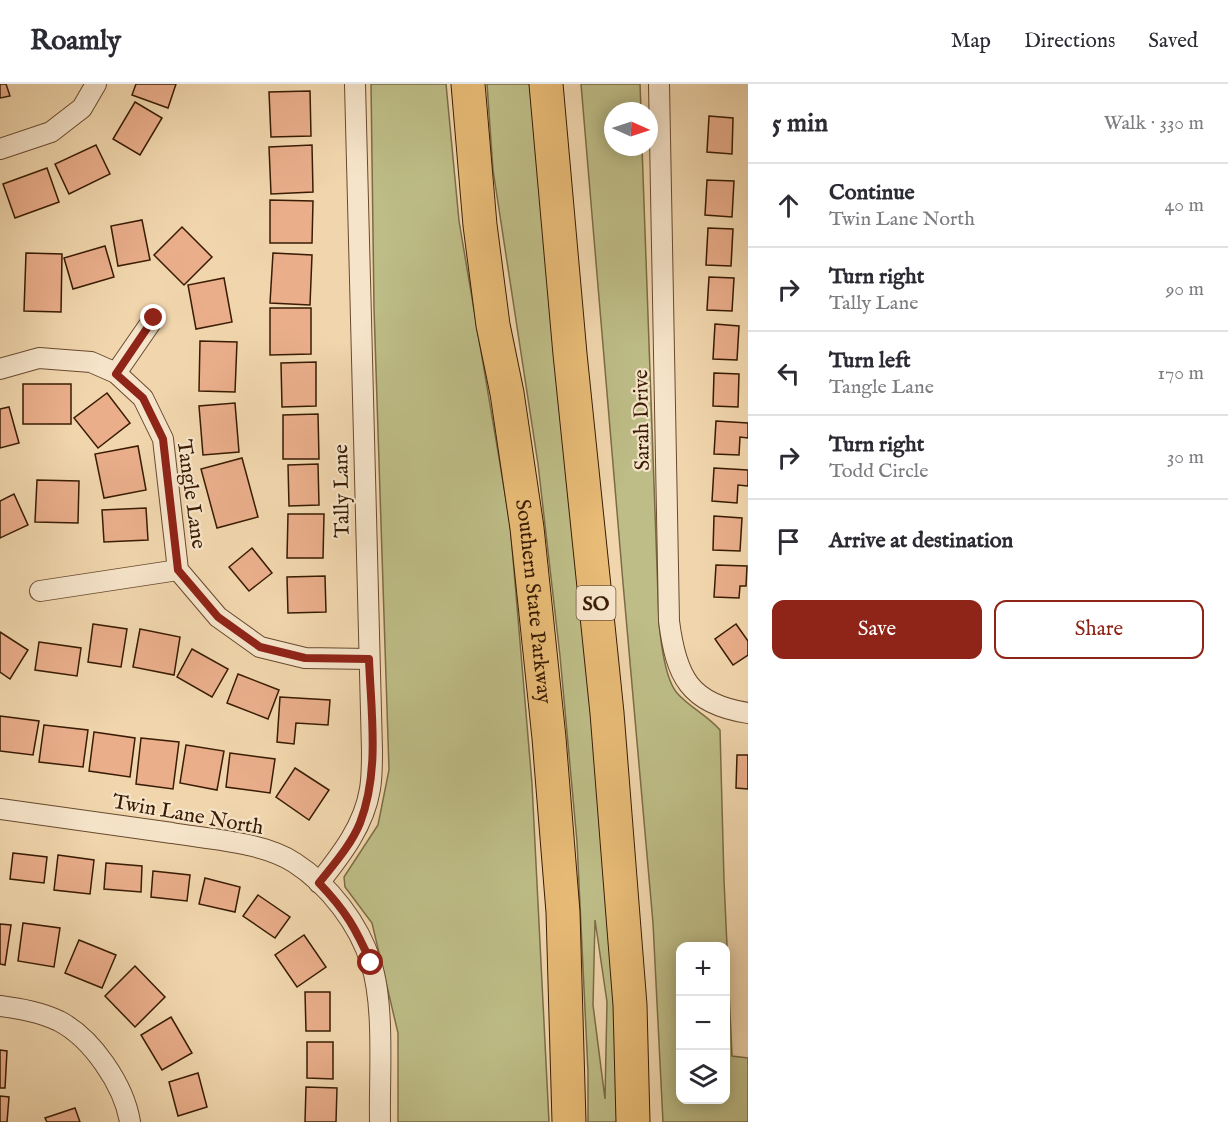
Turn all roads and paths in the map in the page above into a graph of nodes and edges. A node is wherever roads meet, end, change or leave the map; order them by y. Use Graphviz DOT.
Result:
graph roads {
  1 [pos="96,84"];
  2 [pos="355,84"];
  3 [pos="468,84"];
  4 [pos="546,84"];
  5 [pos="659,84"];
  6 [pos="0,149"];
  7 [pos="154,318"];
  8 [pos="0,369"];
  9 [pos="116,374"];
  10 [pos="178,570"];
  11 [pos="40,591"];
  12 [pos="369,659"];
  13 [pos="748,713"];
  14 [pos="0,808"];
  15 [pos="319,883"];
  16 [pos="0,1006"];
  17 [pos="130,1122"];
  18 [pos="380,1122"];
  19 [pos="569,1122"];
  20 [pos="633,1122"];
  1 -- 6 [label="street"];
  2 -- 12 [label="street, Tally Lane"];
  3 -- 19 [label="highway, Southern State Parkway"];
  4 -- 20 [label="highway, SO"];
  5 -- 13 [label="street, Sarah Drive"];
  7 -- 9 [label="street"];
  8 -- 9 [label="street, Tangle Lane"];
  9 -- 10 [label="street, Tangle Lane"];
  10 -- 11 [label="street"];
  10 -- 12 [label="street, Tangle Lane"];
  12 -- 15 [label="street, Tally Lane"];
  14 -- 15 [label="street, Twin Lane North"];
  15 -- 18 [label="street, Twin Lane North"];
  16 -- 17 [label="street"];
}
